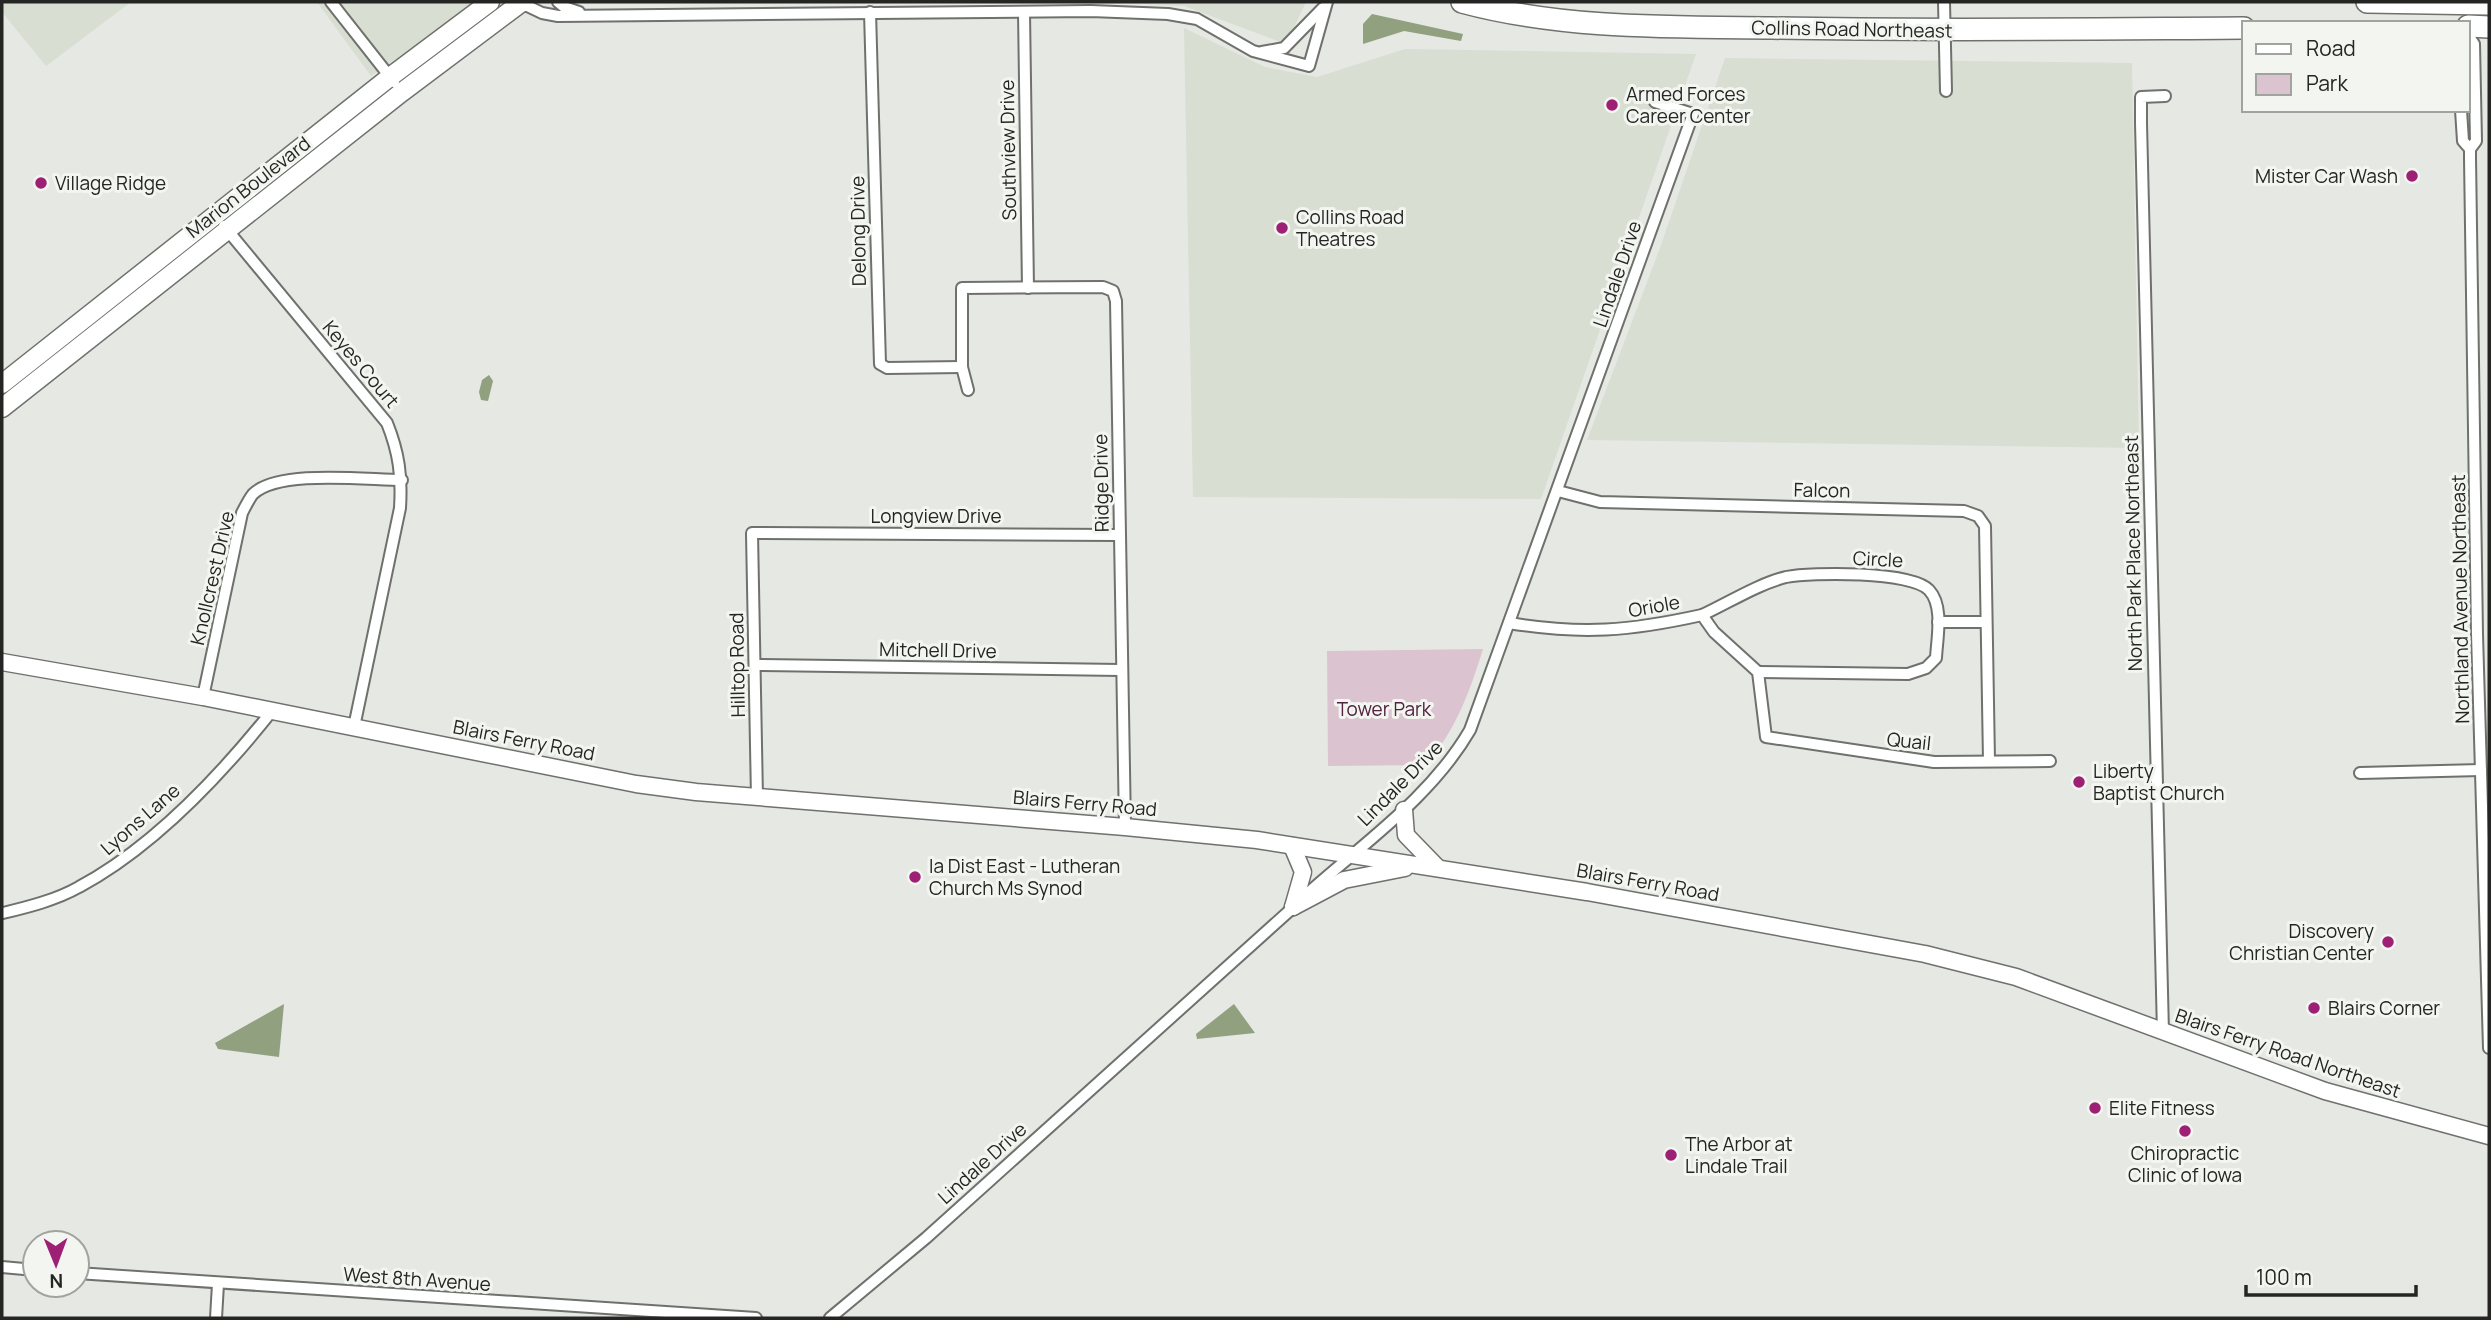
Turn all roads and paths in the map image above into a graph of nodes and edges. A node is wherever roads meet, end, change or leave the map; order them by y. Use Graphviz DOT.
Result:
graph roads {
  1 [pos="331,2"];
  2 [pos="490,2"];
  3 [pos="521,2"];
  4 [pos="558,2"];
  5 [pos="1462,2"];
  6 [pos="1944,2"];
  7 [pos="2367,2"];
  8 [pos="1325,5"];
  9 [pos="1091,7"];
  10 [pos="870,12"];
  11 [pos="1024,12"];
  12 [pos="2473,14"];
  13 [pos="592,15"];
  14 [pos="2489,27"];
  15 [pos="2242,28"];
  16 [pos="1944,32"];
  17 [pos="2470,38"];
  18 [pos="1259,53"];
  19 [pos="390,77"];
  20 [pos="1945,91"];
  21 [pos="402,92"];
  22 [pos="2165,96"];
  23 [pos="1655,102"];
  24 [pos="2461,112"];
  25 [pos="2470,149"];
  26 [pos="222,223"];
  27 [pos="1028,288"];
  28 [pos="962,366"];
  29 [pos="2,384"];
  30 [pos="968,390"];
  31 [pos="2,408"];
  32 [pos="402,480"];
  33 [pos="1558,491"];
  34 [pos="752,533"];
  35 [pos="1119,535"];
  36 [pos="1702,615"];
  37 [pos="1938,622"];
  38 [pos="1986,622"];
  39 [pos="1509,623"];
  40 [pos="2483,634"];
  41 [pos="2,662"];
  42 [pos="755,665"];
  43 [pos="1120,670"];
  44 [pos="1758,672"];
  45 [pos="204,697"];
  46 [pos="272,711"];
  47 [pos="354,727"];
  48 [pos="1989,761"];
  49 [pos="2050,761"];
  50 [pos="2481,770"];
  51 [pos="2360,773"];
  52 [pos="757,797"];
  53 [pos="1404,810"];
  54 [pos="1125,827"];
  55 [pos="2486,836"];
  56 [pos="1292,846"];
  57 [pos="1352,855"];
  58 [pos="1420,865"];
  59 [pos="1438,868"];
  60 [pos="1293,907"];
  61 [pos="3,913"];
  62 [pos="2159,1031"];
  63 [pos="2489,1048"];
  64 [pos="2489,1136"];
  65 [pos="2,1267"];
  66 [pos="21,1269"];
  67 [pos="91,1274"];
  68 [pos="218,1284"];
  69 [pos="216,1318"];
  70 [pos="756,1318"];
  71 [pos="830,1318"];
  1 -- 19 [label="street"];
  2 -- 19 [label="main road, Marion Boulevard"];
  3 -- 13 [label="street"];
  3 -- 21 [label="main road, Marion Boulevard"];
  4 -- 13 [label="street"];
  5 -- 16 [label="highway, Collins Road Northeast"];
  6 -- 16 [label="street"];
  7 -- 12 [label="highway"];
  8 -- 18 [label="street"];
  8 -- 18 [label="street"];
  9 -- 11 [label="street"];
  9 -- 18 [label="street"];
  10 -- 11 [label="street"];
  10 -- 13 [label="street"];
  10 -- 28 [label="street, Delong Drive"];
  11 -- 27 [label="street, Southview Drive"];
  12 -- 14 [label="highway"];
  15 -- 16 [label="highway, Collins Road Northeast"];
  16 -- 20 [label="street"];
  17 -- 25 [label="street, Northland Avenue Northeast"];
  19 -- 21 [label="street"];
  19 -- 26 [label="main road, Marion Boulevard"];
  21 -- 26 [label="main road, Marion Boulevard"];
  22 -- 62 [label="street, North Park Place Northeast"];
  23 -- 33 [label="street, Lindale Drive"];
  24 -- 25 [label="street, Northland Avenue Northeast"];
  25 -- 40 [label="street, Northland Avenue Northeast"];
  26 -- 29 [label="main road, Marion Boulevard"];
  26 -- 31 [label="main road, Marion Boulevard"];
  26 -- 32 [label="street, Keyes Court"];
  27 -- 28 [label="street, Ridge Drive"];
  27 -- 35 [label="street, Ridge Drive"];
  28 -- 30 [label="street"];
  32 -- 45 [label="street, Knollcrest Drive"];
  32 -- 47 [label="street, Keyes Court"];
  33 -- 38 [label="street, Falcon"];
  33 -- 39 [label="street, Lindale Drive"];
  34 -- 35 [label="street, Longview Drive"];
  34 -- 42 [label="street, Hilltop Road"];
  35 -- 43 [label="street, Ridge Drive"];
  36 -- 37 [label="street, Circle"];
  36 -- 39 [label="street, Oriole"];
  36 -- 44 [label="street, Oriole"];
  37 -- 38 [label="street"];
  37 -- 44 [label="street, Circle"];
  38 -- 48 [label="street"];
  39 -- 53 [label="street, Lindale Drive"];
  40 -- 50 [label="street, Northland Avenue Northeast"];
  41 -- 45 [label="main road, Blairs Ferry Road"];
  42 -- 43 [label="street, Mitchell Drive"];
  42 -- 52 [label="street, Hilltop Road"];
  43 -- 54 [label="street, Ridge Drive"];
  44 -- 48 [label="street, Quail"];
  45 -- 46 [label="main road, Blairs Ferry Road"];
  46 -- 47 [label="main road, Blairs Ferry Road"];
  46 -- 61 [label="street, Lyons Lane"];
  47 -- 52 [label="main road, Blairs Ferry Road"];
  48 -- 49 [label="street, Quail"];
  50 -- 51 [label="street"];
  50 -- 55 [label="street, Northland Avenue Northeast"];
  52 -- 54 [label="main road, Blairs Ferry Road"];
  53 -- 57 [label="street, Lindale Drive"];
  53 -- 59 [label="main road"];
  54 -- 56 [label="main road, Blairs Ferry Road"];
  55 -- 63 [label="street, Northland Avenue Northeast"];
  56 -- 57 [label="main road, Blairs Ferry Road"];
  56 -- 60 [label="main road"];
  57 -- 58 [label="main road, Blairs Ferry Road"];
  57 -- 60 [label="street, Lindale Drive"];
  58 -- 59 [label="main road, Blairs Ferry Road"];
  58 -- 60 [label="main road"];
  59 -- 62 [label="main road, Blairs Ferry Road"];
  60 -- 71 [label="street, Lindale Drive"];
  62 -- 64 [label="main road, Blairs Ferry Road Northeast"];
  65 -- 66 [label="street"];
  67 -- 68 [label="street, West 8th Avenue"];
  68 -- 69 [label="street"];
  68 -- 70 [label="street, West 8th Avenue"];
}
